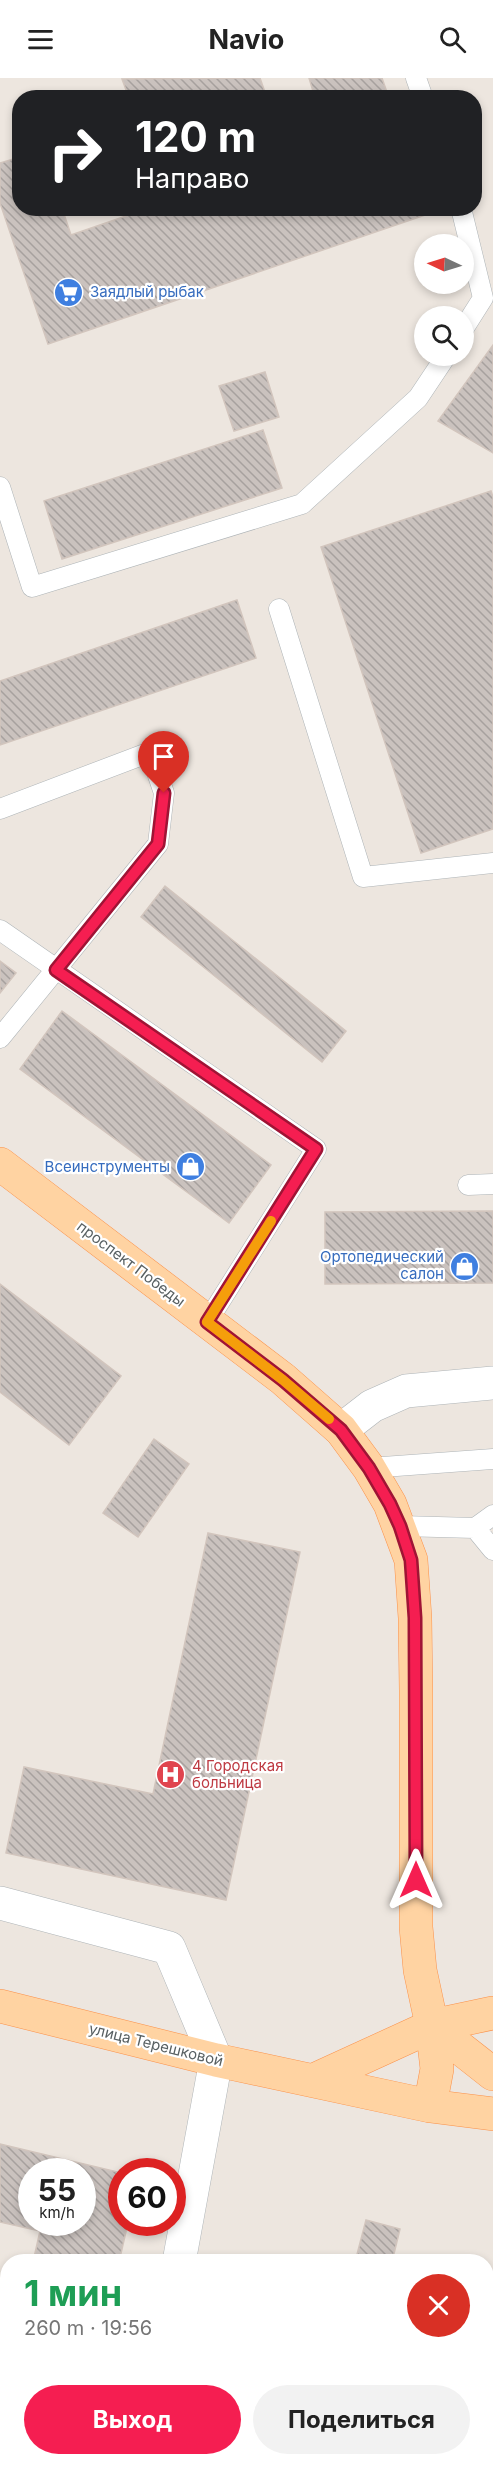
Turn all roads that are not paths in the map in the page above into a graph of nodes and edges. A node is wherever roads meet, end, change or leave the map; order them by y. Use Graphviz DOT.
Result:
graph roads {
  1 [pos="463,216"];
  2 [pos="488,298"];
  3 [pos="474,316"];
  4 [pos="439,366"];
  5 [pos="1,496"];
  6 [pos="279,609"];
  7 [pos="0,809"];
  8 [pos="493,862"];
  9 [pos="0,930"];
  10 [pos="56,970"];
  11 [pos="0,1038"];
  12 [pos="0,1164"];
  13 [pos="493,1184"];
  14 [pos="468,1185"];
  15 [pos="207,1322"];
  16 [pos="493,1383"];
  17 [pos="341,1430"];
  18 [pos="493,1459"];
  19 [pos="369,1468"];
  20 [pos="493,1515"];
  21 [pos="400,1526"];
  22 [pos="475,1528"];
  23 [pos="493,1550"];
  24 [pos="0,1904"];
  25 [pos="0,2006"];
  26 [pos="493,2013"];
  27 [pos="432,2025"];
  28 [pos="216,2060"];
  29 [pos="493,2074"];
  30 [pos="314,2080"];
  31 [pos="430,2106"];
  32 [pos="493,2114"];
  33 [pos="180,2254"];
  1 -- 2 [label="lane"];
  2 -- 3 [label="lane"];
  4 -- 5 [label="lane"];
  6 -- 8 [label="lane"];
  7 -- 10 [label="lane"];
  9 -- 10 [label="lane"];
  10 -- 11 [label="lane"];
  10 -- 15 [label="lane"];
  12 -- 15 [label="main road, проспект Победы"];
  13 -- 14 [label="lane"];
  15 -- 17 [label="main road, проспект Победы"];
  16 -- 17 [label="street"];
  17 -- 19 [label="main road, проспект Победы"];
  18 -- 19 [label="lane"];
  19 -- 21 [label="main road, проспект Победы"];
  20 -- 22 [label="lane"];
  21 -- 22 [label="lane"];
  21 -- 27 [label="main road, проспект Победы"];
  22 -- 23 [label="lane"];
  24 -- 28 [label="street"];
  25 -- 28 [label="main road, улица Терешковой"];
  26 -- 27 [label="main road"];
  27 -- 29 [label="main road"];
  27 -- 30 [label="main road"];
  27 -- 31 [label="main road, проспект Победы"];
  28 -- 30 [label="main road, улица Терешковой"];
  28 -- 33 [label="street"];
  30 -- 31 [label="main road, улица Терешковой"];
  31 -- 32 [label="main road, улица Терешковой"];
}
